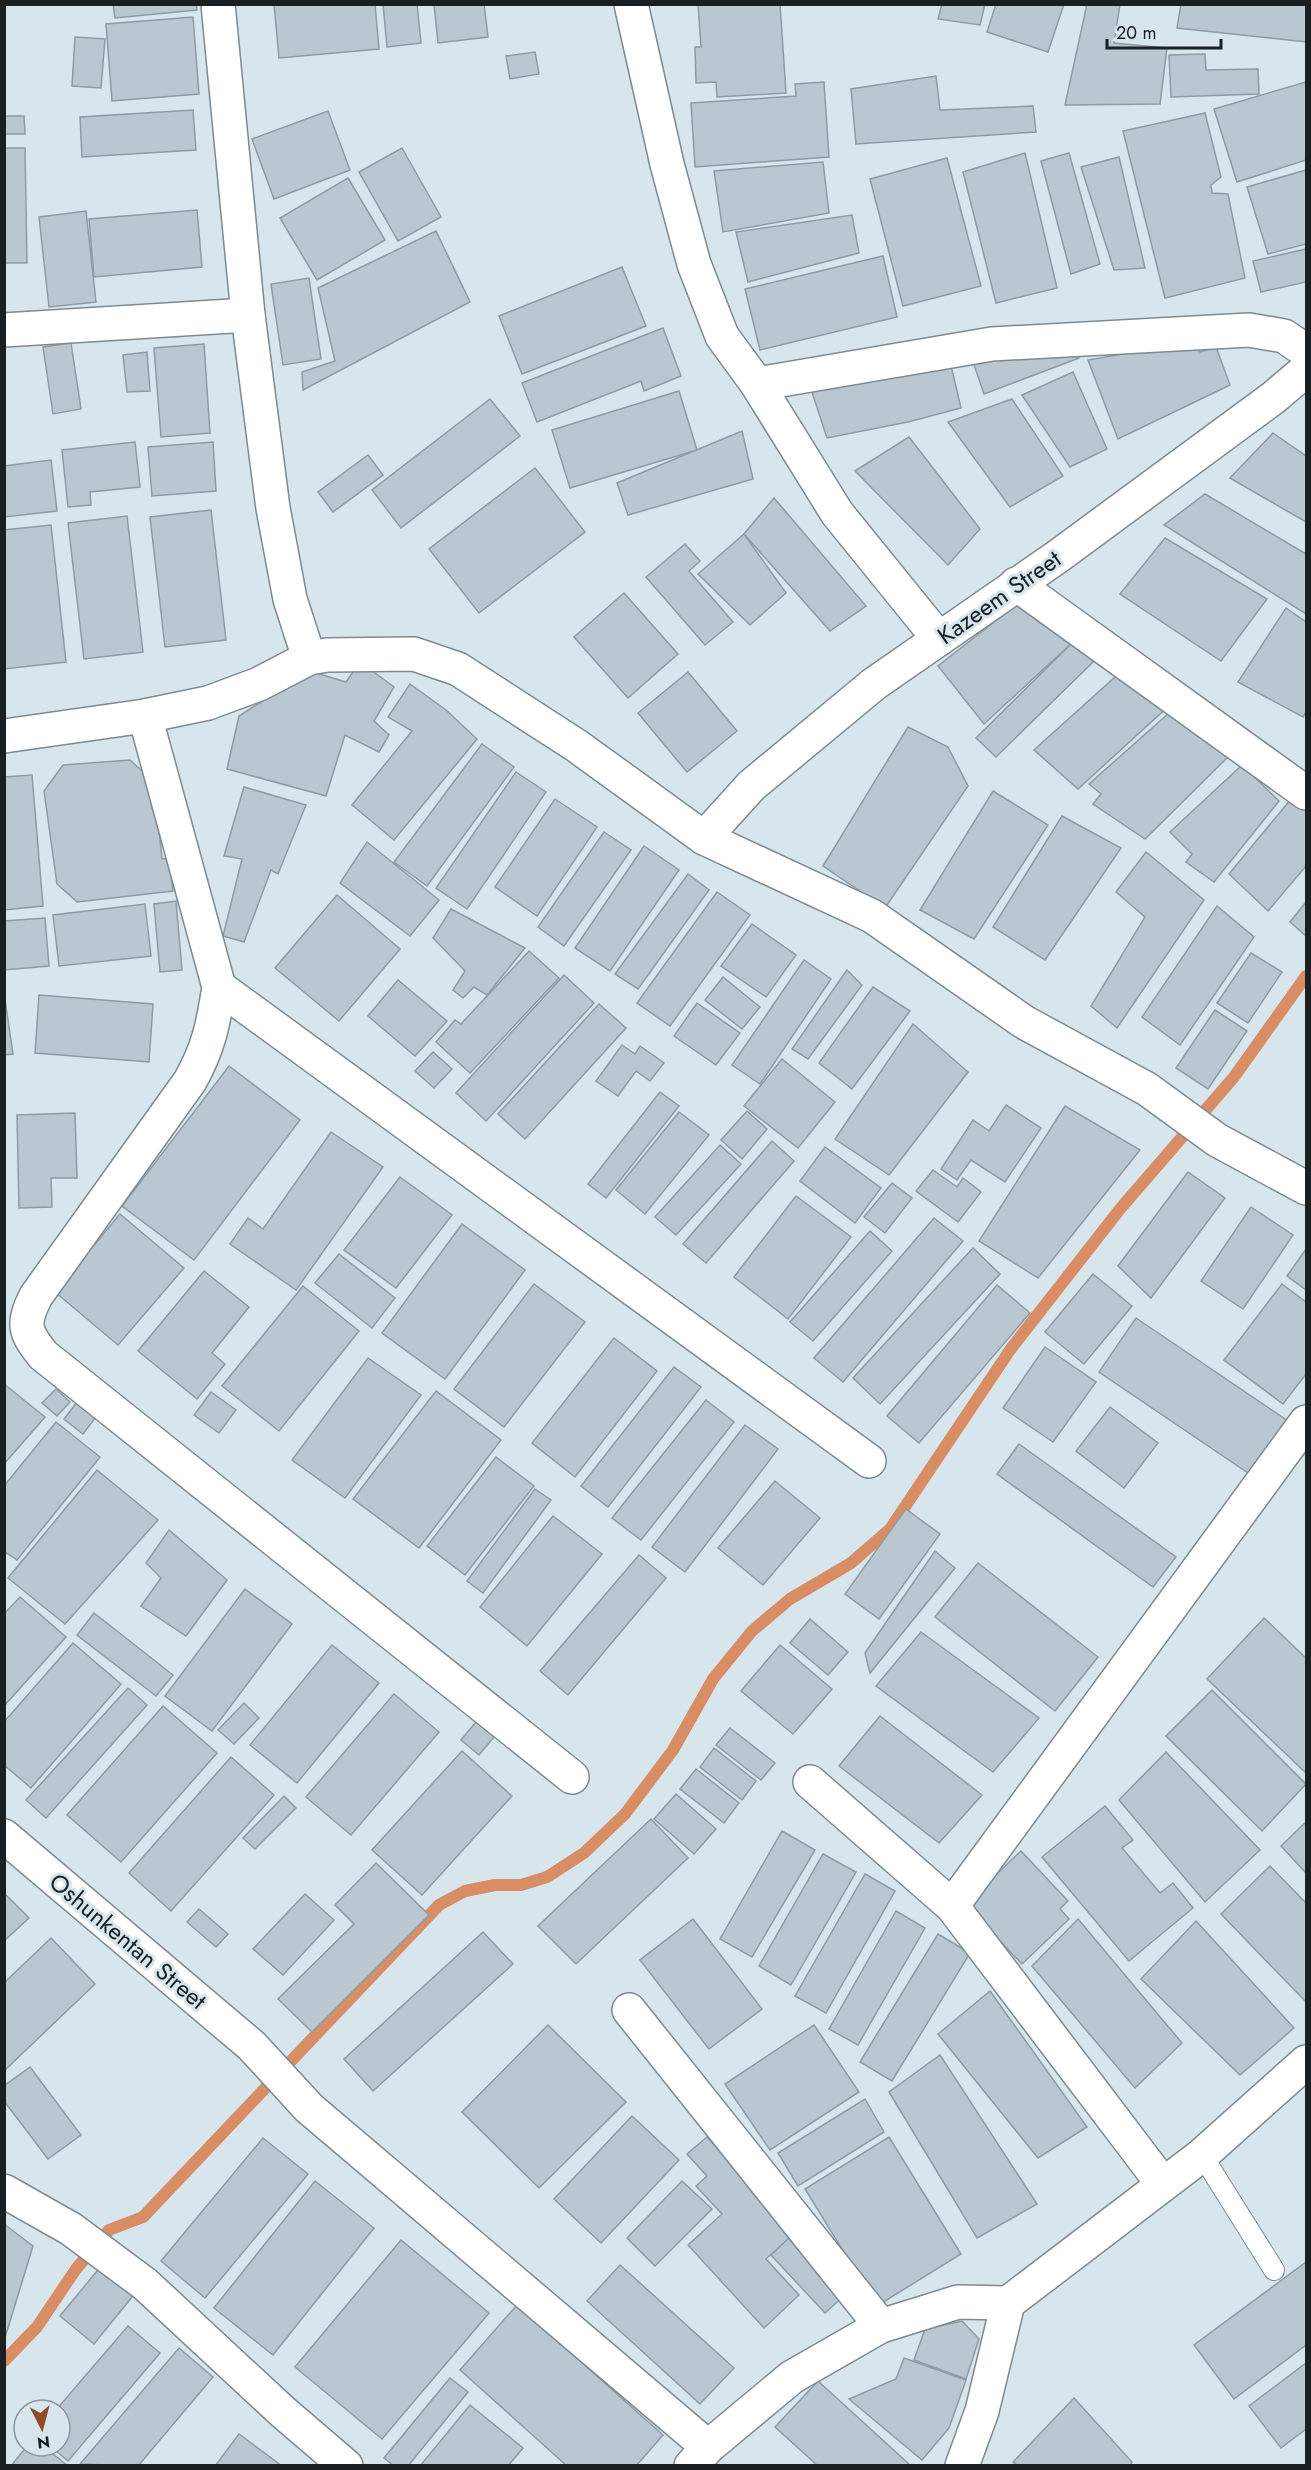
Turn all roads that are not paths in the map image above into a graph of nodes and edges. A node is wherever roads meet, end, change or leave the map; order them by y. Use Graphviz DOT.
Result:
graph roads {
  1 [pos="218,4"];
  2 [pos="631,4"];
  3 [pos="248,315"];
  4 [pos="4,330"];
  5 [pos="1306,351"];
  6 [pos="1306,370"];
  7 [pos="757,384"];
  8 [pos="1016,584"];
  9 [pos="939,639"];
  10 [pos="309,658"];
  11 [pos="146,716"];
  12 [pos="4,736"];
  13 [pos="1306,793"];
  14 [pos="704,838"];
  15 [pos="219,987"];
  16 [pos="1306,1188"];
  17 [pos="1306,1422"];
  18 [pos="868,1461"];
  19 [pos="572,1777"];
  20 [pos="810,1782"];
  21 [pos="4,1836"];
  22 [pos="952,1906"];
  23 [pos="629,2010"];
  24 [pos="1306,2062"];
  25 [pos="1202,2155"];
  26 [pos="1162,2183"];
  27 [pos="4,2191"];
  28 [pos="1274,2270"];
  29 [pos="1008,2303"];
  30 [pos="881,2326"];
  31 [pos="699,2456"];
  32 [pos="346,2466"];
  33 [pos="962,2466"];
  1 -- 3 [label="street"];
  2 -- 7 [label="street"];
  3 -- 4 [label="street"];
  3 -- 10 [label="street"];
  5 -- 7 [label="street"];
  6 -- 8 [label="street, Kazeem Street"];
  7 -- 9 [label="street"];
  8 -- 9 [label="street, Kazeem Street"];
  8 -- 13 [label="street"];
  9 -- 14 [label="street, Kazeem Street"];
  10 -- 11 [label="street"];
  10 -- 14 [label="street"];
  11 -- 12 [label="street"];
  11 -- 15 [label="street"];
  14 -- 16 [label="street"];
  15 -- 18 [label="street"];
  15 -- 19 [label="street"];
  17 -- 22 [label="street"];
  20 -- 22 [label="street"];
  21 -- 31 [label="street, Oshunkentan Street"];
  22 -- 26 [label="street"];
  23 -- 30 [label="street"];
  24 -- 25 [label="street"];
  25 -- 26 [label="street"];
  25 -- 28 [label="lane"];
  26 -- 29 [label="street"];
  27 -- 32 [label="street"];
  29 -- 30 [label="street"];
  29 -- 33 [label="street"];
  30 -- 31 [label="street"];
}
